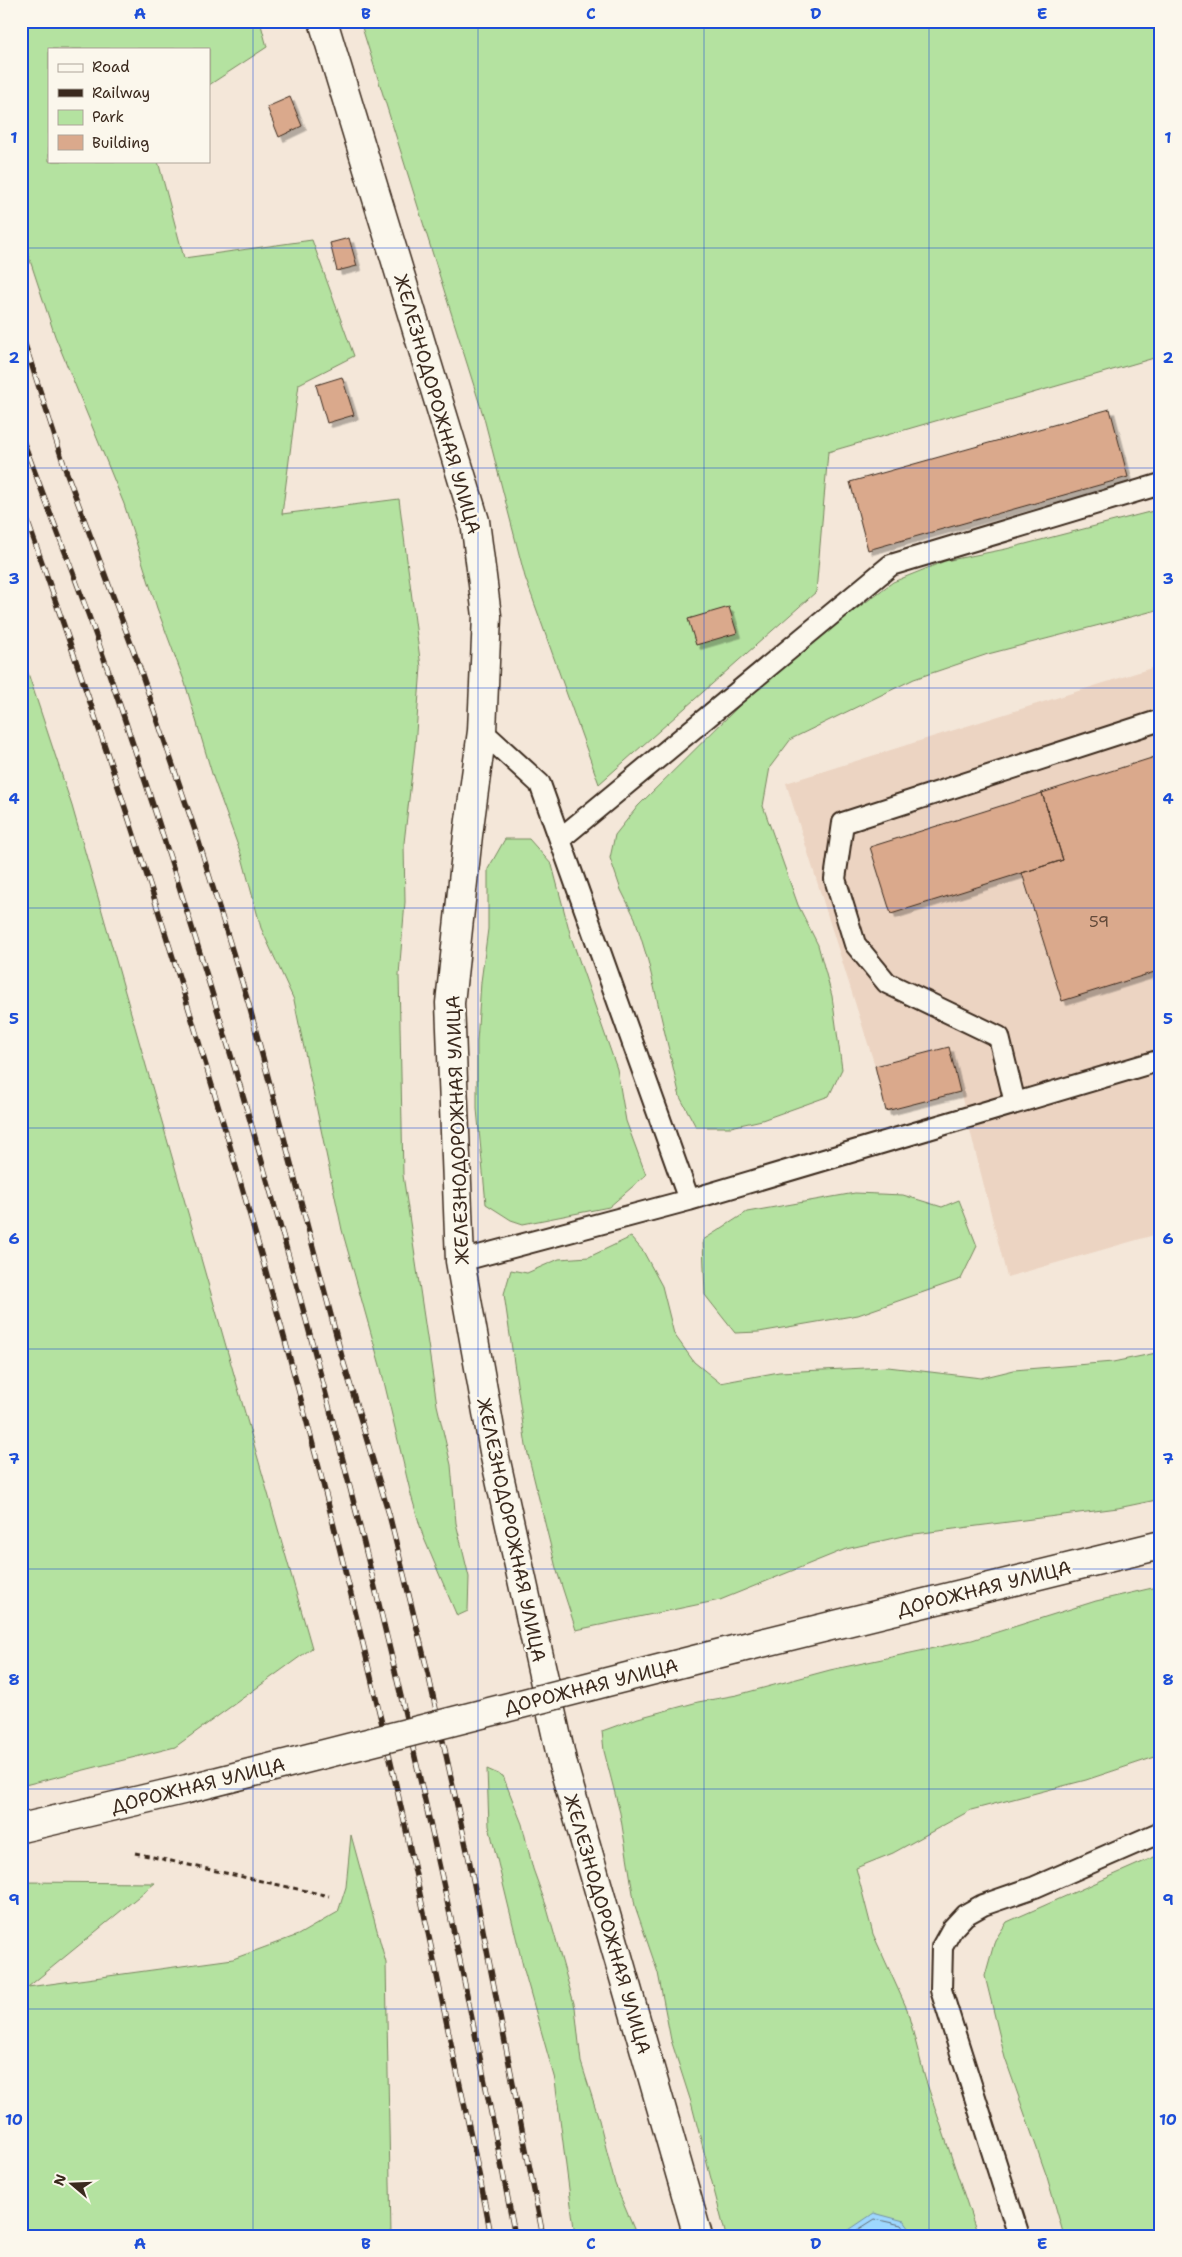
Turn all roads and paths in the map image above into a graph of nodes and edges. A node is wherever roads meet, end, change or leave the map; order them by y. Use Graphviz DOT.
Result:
graph roads {
  1 [pos="323,21"];
  2 [pos="1161,484"];
  3 [pos="1161,720"];
  4 [pos="482,731"];
  5 [pos="560,839"];
  6 [pos="1161,1060"];
  7 [pos="1015,1104"];
  8 [pos="689,1200"];
  9 [pos="460,1261"];
  10 [pos="1161,1545"];
  11 [pos="21,1828"];
  12 [pos="1161,1832"];
  13 [pos="135,1853"];
  14 [pos="329,1896"];
  15 [pos="698,2236"];
  16 [pos="1019,2236"];
  1 -- 4 [label="main road, ЖЕЛЕЗНОДОРОЖНАЯ УЛИЦА"];
  2 -- 5 [label="lane"];
  3 -- 7 [label="lane"];
  4 -- 5 [label="lane"];
  4 -- 9 [label="main road, ЖЕЛЕЗНОДОРОЖНАЯ УЛИЦА"];
  5 -- 8 [label="lane"];
  6 -- 7 [label="lane"];
  7 -- 8 [label="lane"];
  8 -- 9 [label="lane"];
  9 -- 15 [label="main road, ЖЕЛЕЗНОДОРОЖНАЯ УЛИЦА"];
  10 -- 11 [label="main road, ДОРОЖНАЯ УЛИЦА, bridge"];
  12 -- 16 [label="lane"];
  13 -- 14 [label="path"];
}
